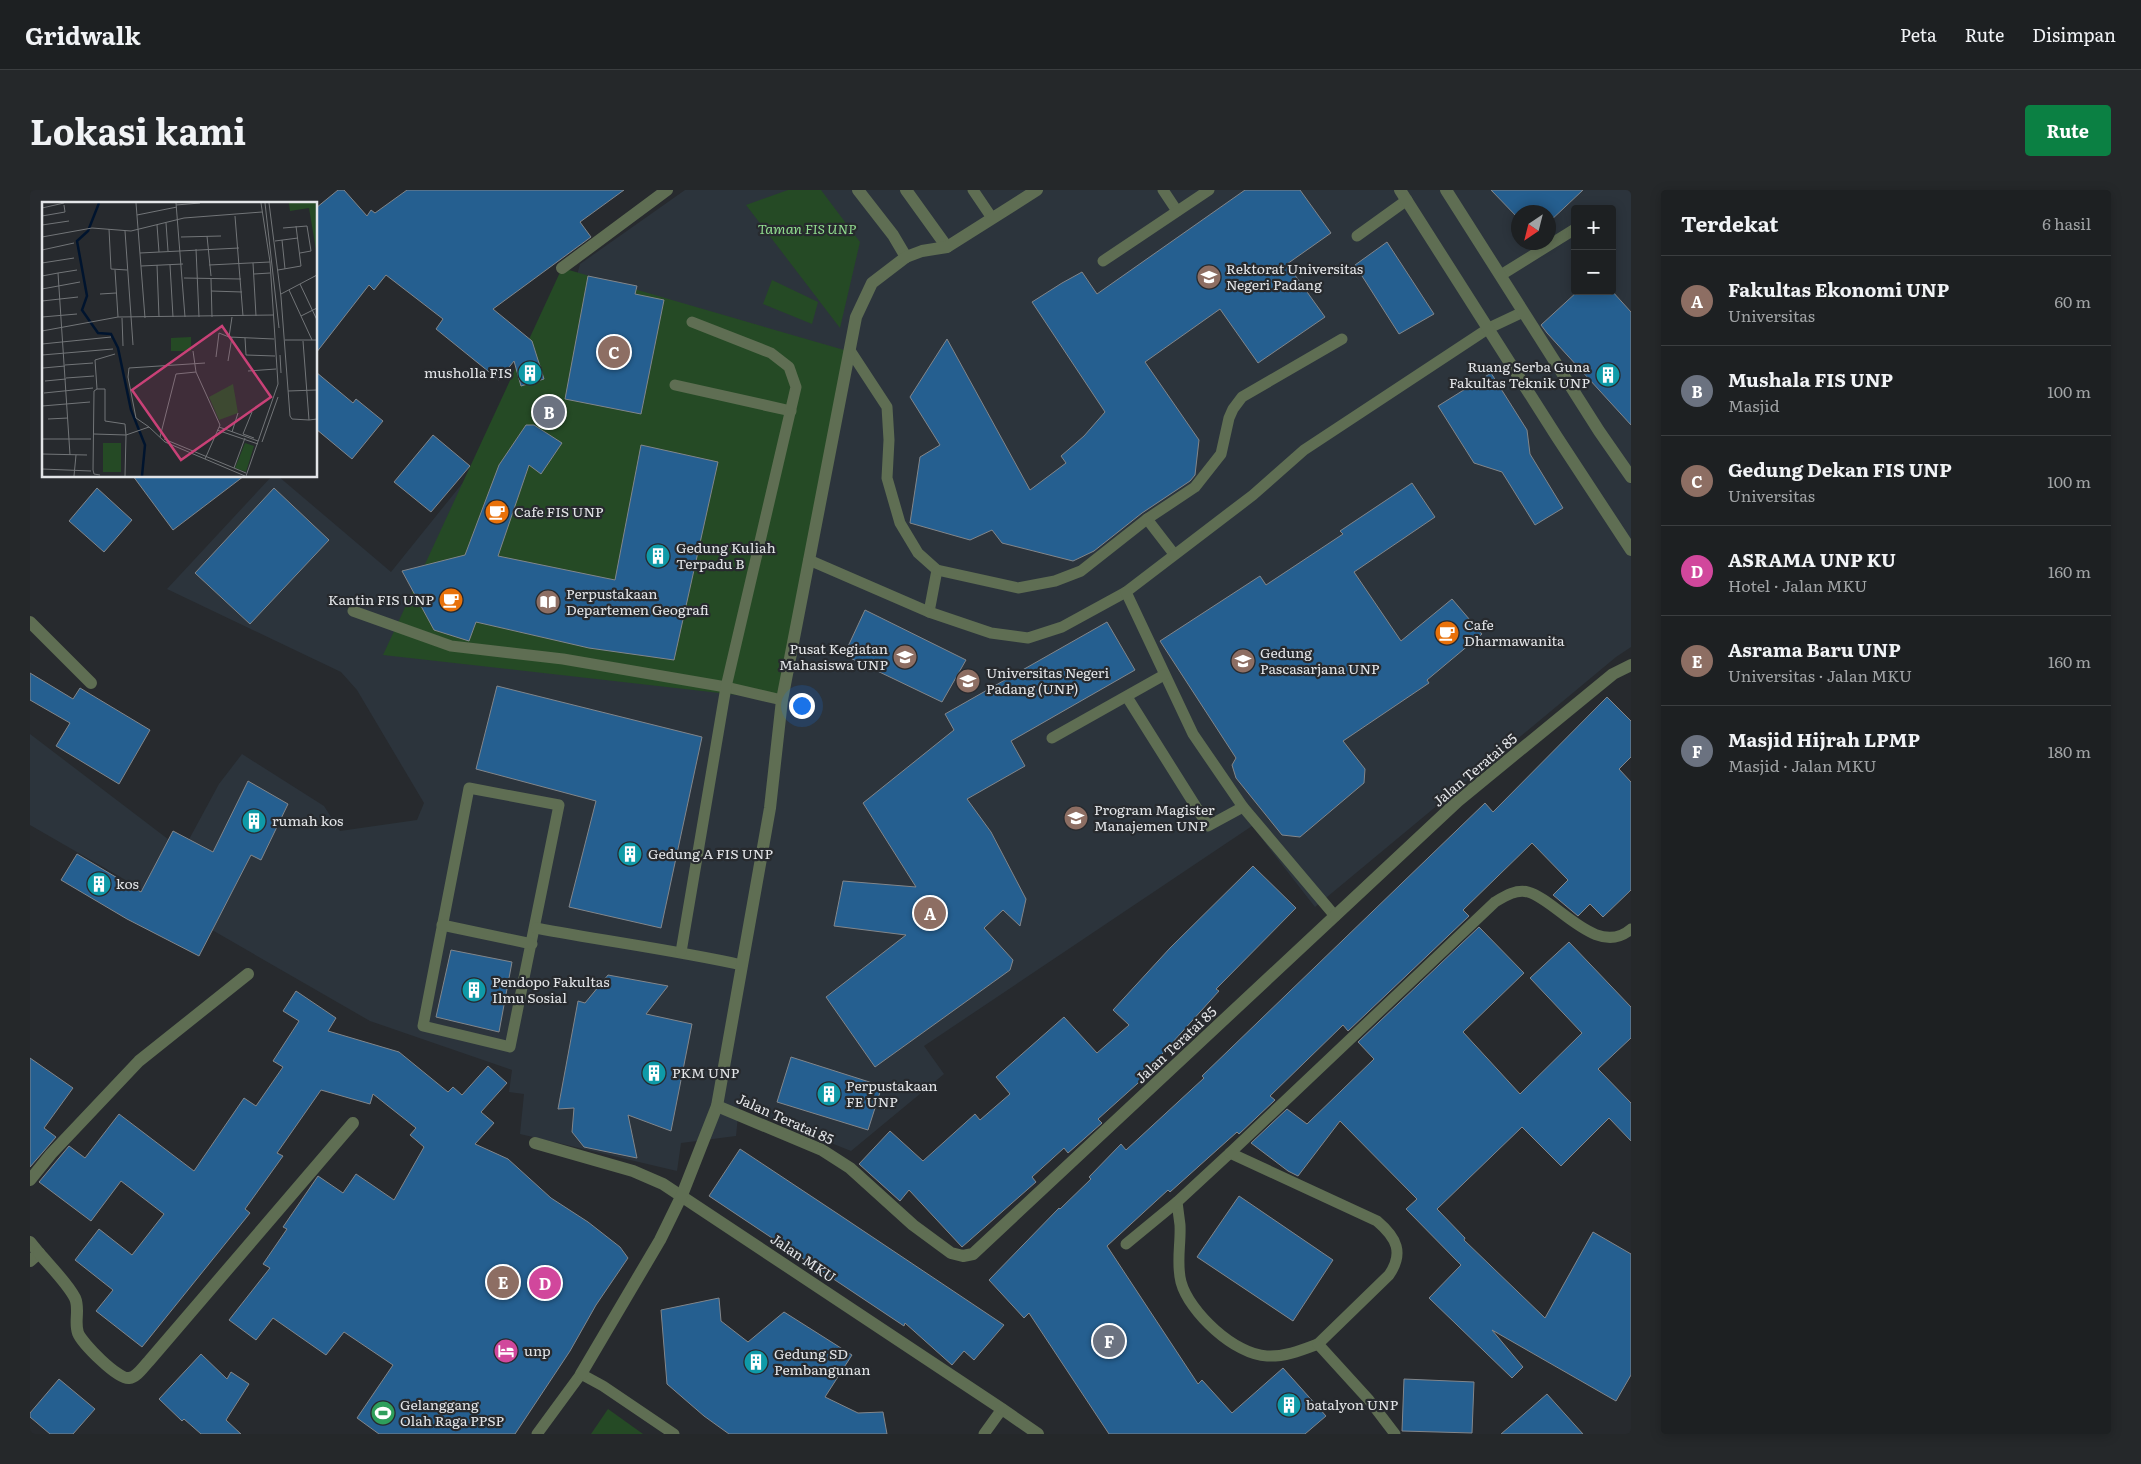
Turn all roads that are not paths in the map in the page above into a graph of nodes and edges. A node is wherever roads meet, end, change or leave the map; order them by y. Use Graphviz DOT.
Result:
graph roads {
  1 [pos="667,190"];
  2 [pos="858,190"];
  3 [pos="906,190"];
  4 [pos="973,190"];
  5 [pos="1036,190"];
  6 [pos="1163,190"];
  7 [pos="1209,190"];
  8 [pos="1446,190"];
  9 [pos="1404,195"];
  10 [pos="1177,211"];
  11 [pos="992,218"];
  12 [pos="1571,232"];
  13 [pos="1357,236"];
  14 [pos="947,247"];
  15 [pos="906,257"];
  16 [pos="1103,261"];
  17 [pos="562,268"];
  18 [pos="1501,275"];
  19 [pos="1523,312"];
  20 [pos="692,322"];
  21 [pos="1489,328"];
  22 [pos="1342,339"];
  23 [pos="851,352"];
  24 [pos="675,385"];
  25 [pos="791,411"];
  26 [pos="1631,476"];
  27 [pos="1147,519"];
  28 [pos="1631,550"];
  29 [pos="1174,554"];
  30 [pos="809,560"];
  31 [pos="936,570"];
  32 [pos="1126,592"];
  33 [pos="353,611"];
  34 [pos="929,612"];
  35 [pos="30,622"];
  36 [pos="1631,665"];
  37 [pos="1164,676"];
  38 [pos="91,683"];
  39 [pos="726,687"];
  40 [pos="1127,697"];
  41 [pos="782,700"];
  42 [pos="1052,738"];
  43 [pos="1243,807"];
  44 [pos="1335,916"];
  45 [pos="442,925"];
  46 [pos="536,928"];
  47 [pos="1631,929"];
  48 [pos="532,944"];
  49 [pos="681,952"];
  50 [pos="742,964"];
  51 [pos="248,974"];
  52 [pos="717,1106"];
  53 [pos="352,1123"];
  54 [pos="535,1143"];
  55 [pos="1230,1153"];
  56 [pos="30,1180"];
  57 [pos="682,1195"];
  58 [pos="1177,1202"];
  59 [pos="30,1242"];
  60 [pos="1126,1244"];
  61 [pos="35,1257"];
  62 [pos="1318,1344"];
  63 [pos="581,1374"];
  64 [pos="1002,1409"];
  65 [pos="536,1434"];
  66 [pos="674,1434"];
  67 [pos="984,1434"];
  68 [pos="1038,1434"];
  69 [pos="1395,1434"];
  1 -- 17 [label="street"];
  2 -- 15 [label="street"];
  3 -- 14 [label="street"];
  4 -- 11 [label="lane"];
  5 -- 11 [label="street"];
  6 -- 10 [label="lane"];
  7 -- 10 [label="lane"];
  8 -- 18 [label="street"];
  9 -- 13 [label="lane"];
  9 -- 21 [label="street"];
  10 -- 16 [label="lane"];
  11 -- 14 [label="street"];
  12 -- 18 [label="lane"];
  14 -- 15 [label="street"];
  15 -- 23 [label="street"];
  18 -- 19 [label="street"];
  19 -- 21 [label="lane"];
  19 -- 26 [label="street"];
  20 -- 25 [label="lane"];
  21 -- 28 [label="street"];
  21 -- 29 [label="lane"];
  22 -- 27 [label="lane"];
  23 -- 30 [label="street"];
  23 -- 31 [label="lane"];
  24 -- 25 [label="lane"];
  25 -- 39 [label="lane"];
  27 -- 29 [label="lane"];
  27 -- 31 [label="lane"];
  29 -- 32 [label="lane"];
  30 -- 34 [label="lane"];
  30 -- 41 [label="street"];
  31 -- 34 [label="lane"];
  32 -- 34 [label="lane"];
  32 -- 37 [label="lane"];
  33 -- 39 [label="lane"];
  35 -- 38 [label="street"];
  36 -- 44 [label="street, Jalan Teratai 85"];
  37 -- 40 [label="lane"];
  37 -- 43 [label="lane"];
  39 -- 41 [label="lane"];
  39 -- 49 [label="lane"];
  40 -- 42 [label="lane"];
  40 -- 43 [label="lane"];
  41 -- 50 [label="street"];
  43 -- 44 [label="lane"];
  44 -- 52 [label="street, Jalan Teratai 85"];
  45 -- 46 [label="lane"];
  45 -- 48 [label="lane"];
  45 -- 48 [label="lane"];
  46 -- 48 [label="lane"];
  46 -- 49 [label="lane"];
  47 -- 55 [label="lane"];
  49 -- 50 [label="lane"];
  50 -- 52 [label="street"];
  51 -- 56 [label="street"];
  52 -- 57 [label="street"];
  53 -- 61 [label="street"];
  54 -- 57 [label="street, Jalan MKU"];
  55 -- 58 [label="lane"];
  55 -- 62 [label="lane"];
  57 -- 63 [label="street"];
  57 -- 64 [label="street, Jalan MKU"];
  58 -- 60 [label="lane"];
  58 -- 62 [label="lane"];
  59 -- 61 [label="street"];
  62 -- 69 [label="lane"];
  63 -- 65 [label="lane"];
  63 -- 66 [label="lane"];
  64 -- 67 [label="lane"];
  64 -- 68 [label="street, Jalan MKU"];
}
